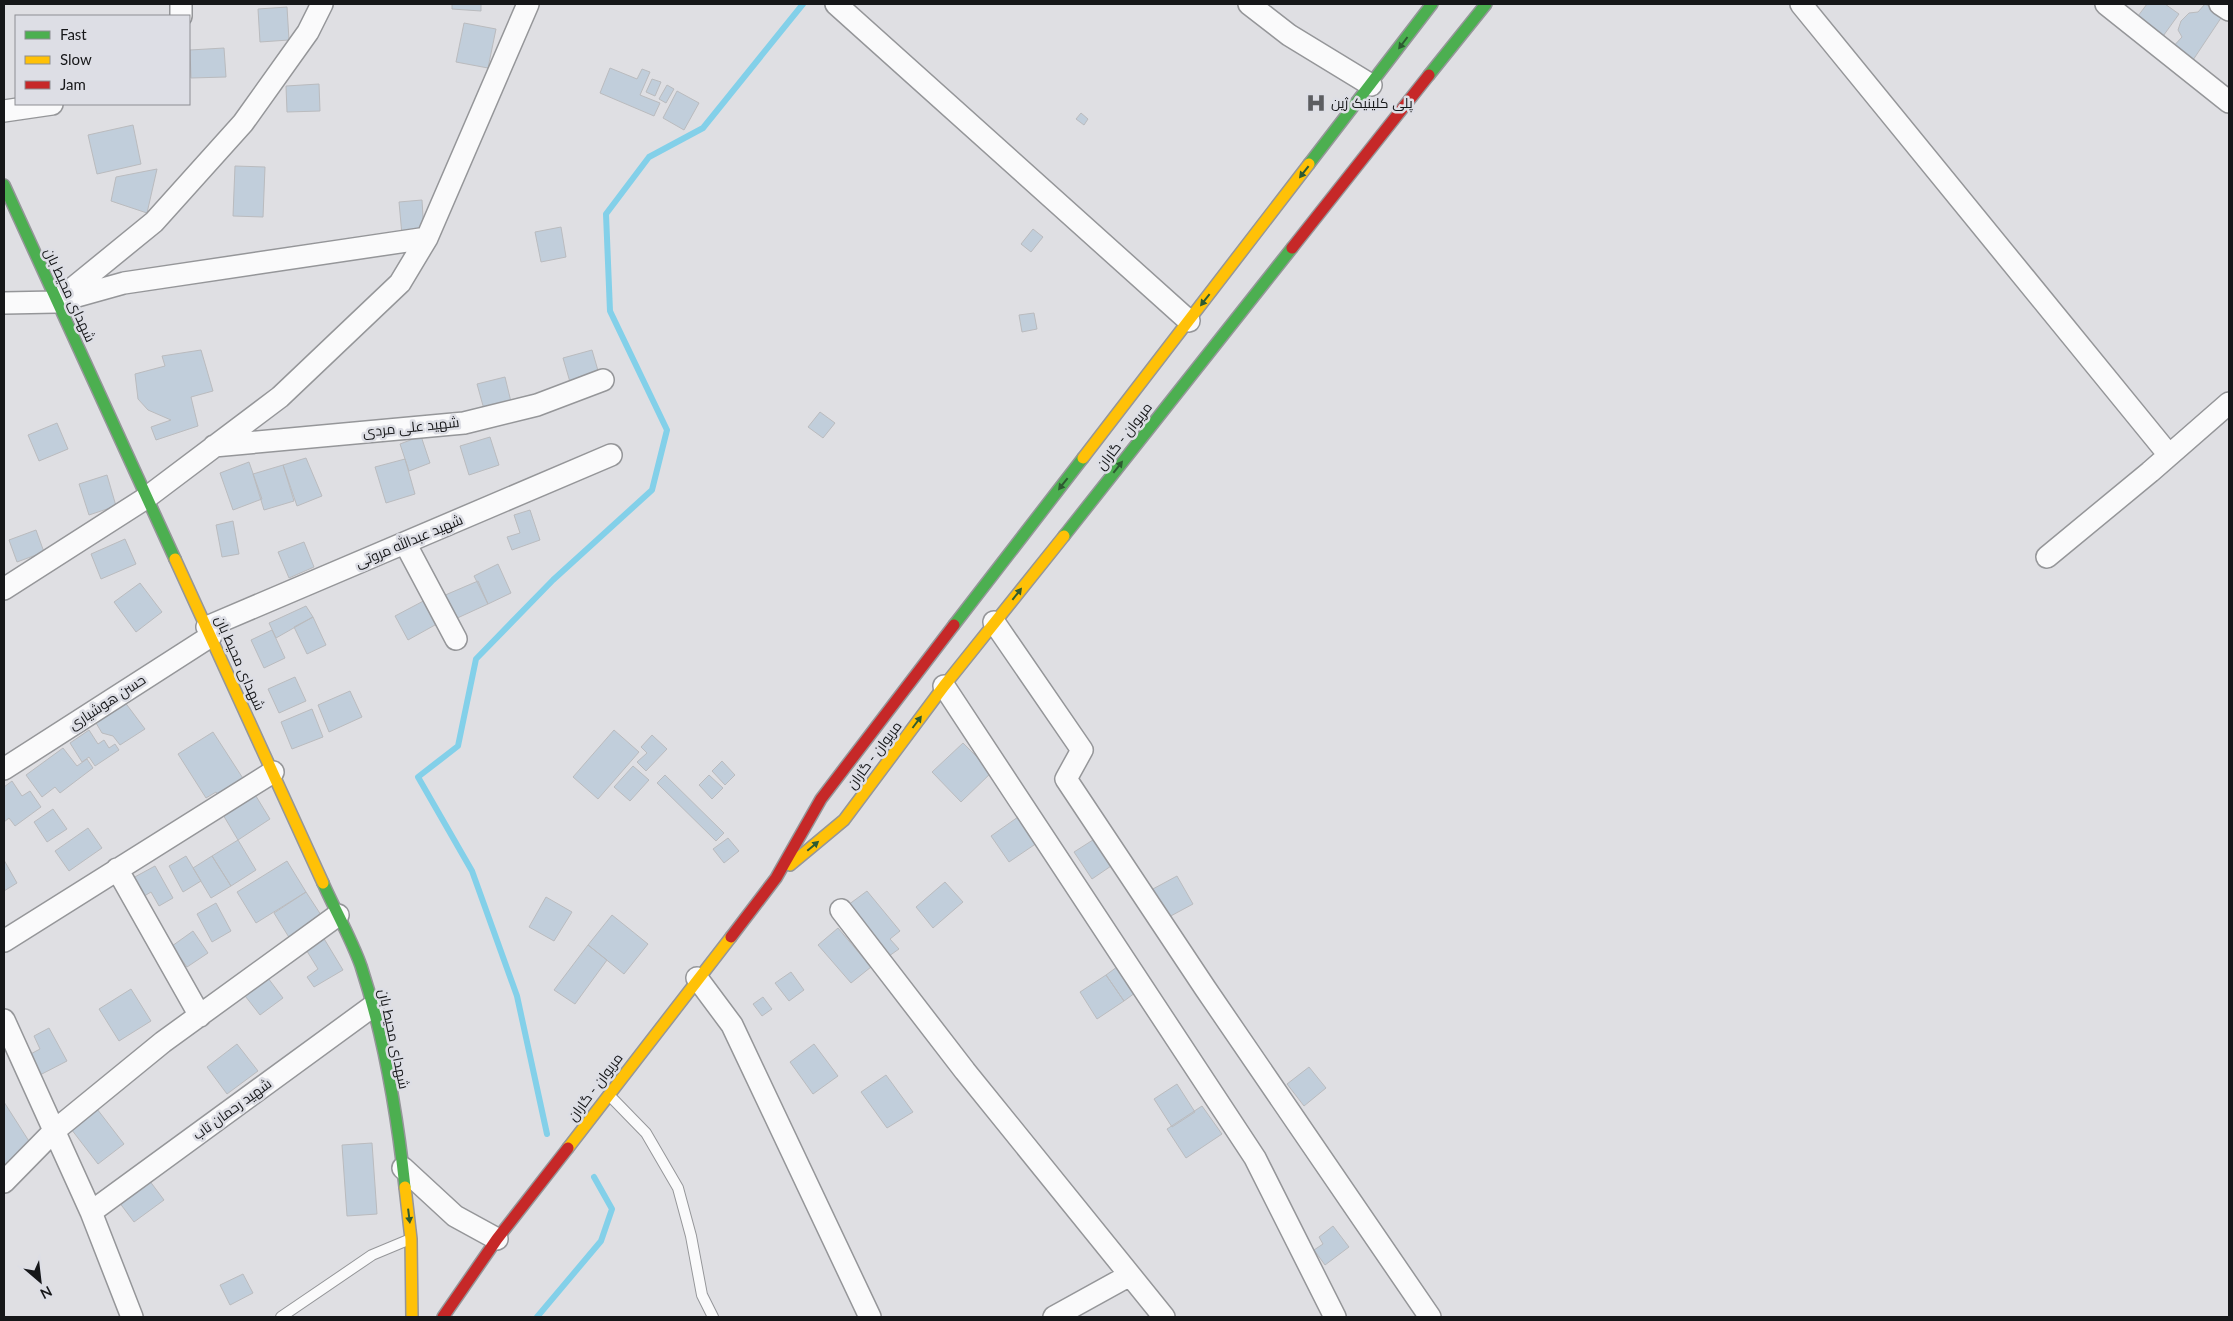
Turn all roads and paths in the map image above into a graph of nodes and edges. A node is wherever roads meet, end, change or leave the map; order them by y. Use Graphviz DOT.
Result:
graph roads {
  1 [pos="322,4"];
  2 [pos="528,4"];
  3 [pos="1249,4"];
  4 [pos="1432,4"];
  5 [pos="1486,4"];
  6 [pos="1801,4"];
  7 [pos="2106,4"];
  8 [pos="2220,4"];
  9 [pos="838,6"];
  10 [pos="2229,10"];
  11 [pos="1467,11"];
  12 [pos="1472,22"];
  13 [pos="1371,85"];
  14 [pos="2229,102"];
  15 [pos="45,105"];
  16 [pos="4,111"];
  17 [pos="4,185"];
  18 [pos="427,238"];
  19 [pos="56,302"];
  20 [pos="4,303"];
  21 [pos="1189,321"];
  22 [pos="603,380"];
  23 [pos="2228,408"];
  24 [pos="213,446"];
  25 [pos="612,455"];
  26 [pos="2169,455"];
  27 [pos="146,498"];
  28 [pos="405,543"];
  29 [pos="2047,557"];
  30 [pos="4,589"];
  31 [pos="994,622"];
  32 [pos="209,631"];
  33 [pos="456,639"];
  34 [pos="944,686"];
  35 [pos="4,769"];
  36 [pos="273,772"];
  37 [pos="117,869"];
  38 [pos="776,878"];
  39 [pos="841,910"];
  40 [pos="338,915"];
  41 [pos="4,941"];
  42 [pos="697,978"];
  43 [pos="373,1006"];
  44 [pos="200,1016"];
  45 [pos="4,1020"];
  46 [pos="608,1094"];
  47 [pos="54,1131"];
  48 [pos="403,1168"];
  49 [pos="4,1182"];
  50 [pos="91,1212"];
  51 [pos="411,1239"];
  52 [pos="497,1239"];
  53 [pos="1130,1275"];
  54 [pos="132,1317"];
  55 [pos="280,1317"];
  56 [pos="412,1317"];
  57 [pos="443,1317"];
  58 [pos="713,1317"];
  59 [pos="870,1317"];
  60 [pos="1054,1317"];
  61 [pos="1164,1317"];
  62 [pos="1335,1317"];
  63 [pos="1430,1317"];
  1 -- 19 [label="street"];
  2 -- 18 [label="street"];
  3 -- 13 [label="street"];
  4 -- 13 [label="main road, مریوان - گاران, one-way"];
  5 -- 12 [label="main road, مریوان - گاران"];
  6 -- 26 [label="street"];
  7 -- 14 [label="street"];
  8 -- 10 [label="street"];
  9 -- 21 [label="street"];
  11 -- 12 [label="main road"];
  31 -- 12 [label="main road, مریوان - گاران, one-way"];
  13 -- 21 [label="main road, مریوان - گاران, one-way"];
  15 -- 16 [label="street"];
  17 -- 19 [label="main road, شهدای محیط بان"];
  18 -- 19 [label="street"];
  18 -- 24 [label="street"];
  19 -- 20 [label="street"];
  19 -- 27 [label="main road, شهدای محیط بان"];
  21 -- 38 [label="main road, مریوان - گاران, one-way"];
  22 -- 24 [label="street, شهید علی مردی"];
  23 -- 26 [label="street"];
  24 -- 27 [label="street"];
  25 -- 28 [label="street, شهید عبدالله مروتی"];
  26 -- 29 [label="street"];
  27 -- 30 [label="street"];
  27 -- 32 [label="main road, شهدای محیط بان"];
  28 -- 32 [label="street, شهید عبدالله مروتی"];
  28 -- 33 [label="street"];
  31 -- 34 [label="main road, مریوان - گاران"];
  31 -- 63 [label="street"];
  32 -- 35 [label="street, حسن هوشیاری"];
  32 -- 36 [label="main road, شهدای محیط بان"];
  38 -- 34 [label="main road, مریوان - گاران, one-way"];
  34 -- 62 [label="street"];
  36 -- 37 [label="street"];
  36 -- 40 [label="main road, شهدای محیط بان"];
  37 -- 41 [label="street"];
  37 -- 44 [label="street"];
  38 -- 42 [label="main road, مریوان - گاران"];
  39 -- 53 [label="street"];
  40 -- 43 [label="main road, شهدای محیط بان"];
  40 -- 44 [label="street"];
  42 -- 46 [label="main road, مریوان - گاران"];
  42 -- 59 [label="street"];
  43 -- 48 [label="main road, شهدای محیط بان"];
  43 -- 50 [label="street, شهید رحمان تاب"];
  44 -- 47 [label="street"];
  45 -- 47 [label="street"];
  46 -- 52 [label="main road, مریوان - گاران"];
  46 -- 58 [label="lane"];
  47 -- 49 [label="street"];
  47 -- 50 [label="street"];
  48 -- 51 [label="main road, شهدای محیط بان, one-way"];
  48 -- 52 [label="street"];
  50 -- 54 [label="street"];
  51 -- 55 [label="lane"];
  51 -- 56 [label="main road, شهدای محیط بان"];
  52 -- 57 [label="main road, مریوان - گاران"];
  53 -- 60 [label="street"];
  53 -- 61 [label="street"];
}
